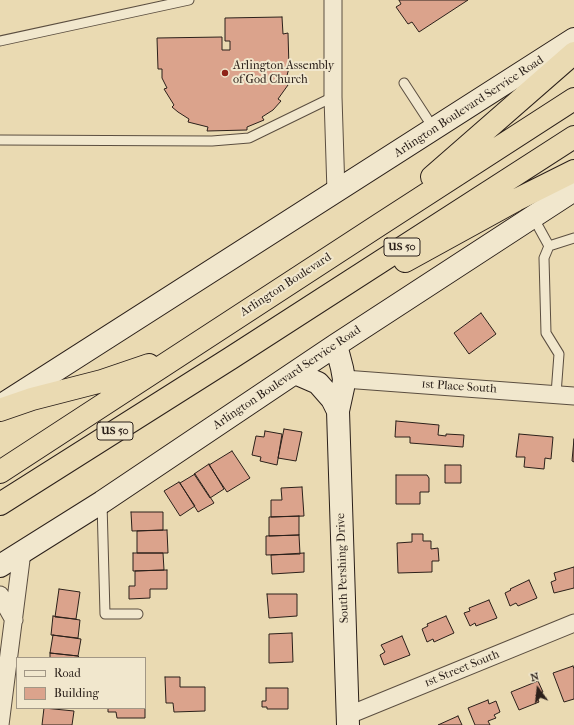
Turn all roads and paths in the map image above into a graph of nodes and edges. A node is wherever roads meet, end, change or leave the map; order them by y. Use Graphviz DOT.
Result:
graph roads {
  1 [pos="189,0"];
  2 [pos="330,1"];
  3 [pos="574,39"];
  4 [pos="0,41"];
  5 [pos="574,52"];
  6 [pos="404,83"];
  7 [pos="333,98"];
  8 [pos="574,99"];
  9 [pos="434,129"];
  10 [pos="574,137"];
  11 [pos="0,140"];
  12 [pos="574,171"];
  13 [pos="574,190"];
  14 [pos="336,192"];
  15 [pos="533,217"];
  16 [pos="378,225"];
  17 [pos="574,238"];
  18 [pos="549,246"];
  19 [pos="336,345"];
  20 [pos="176,356"];
  21 [pos="231,358"];
  22 [pos="295,373"];
  23 [pos="344,380"];
  24 [pos="556,394"];
  25 [pos="574,396"];
  26 [pos="0,406"];
  27 [pos="0,410"];
  28 [pos="338,411"];
  29 [pos="0,472"];
  30 [pos="102,502"];
  31 [pos="0,504"];
  32 [pos="22,552"];
  33 [pos="0,566"];
  34 [pos="0,595"];
  35 [pos="138,614"];
  36 [pos="14,620"];
  37 [pos="574,623"];
  38 [pos="349,720"];
  39 [pos="0,725"];
  1 -- 4 [label="lane"];
  2 -- 7 [label="street"];
  3 -- 9 [label="street, Arlington Boulevard Service Road"];
  5 -- 16 [label="highway"];
  6 -- 9 [label="lane"];
  7 -- 11 [label="lane"];
  7 -- 14 [label="street"];
  8 -- 16 [label="highway, Arlington Boulevard / US 50"];
  9 -- 14 [label="street, Arlington Boulevard Service Road"];
  10 -- 21 [label="highway, US 50"];
  12 -- 21 [label="highway"];
  13 -- 15 [label="street, Arlington Boulevard Service Road"];
  14 -- 26 [label="street, Arlington Boulevard Service Road"];
  15 -- 18 [label="lane"];
  15 -- 19 [label="street, Arlington Boulevard Service Road"];
  16 -- 20 [label="highway, Arlington Boulevard / US 50"];
  17 -- 18 [label="lane"];
  18 -- 24 [label="lane"];
  19 -- 22 [label="street, Arlington Boulevard Service Road"];
  19 -- 23 [label="street, South Pershing Drive"];
  20 -- 27 [label="highway"];
  20 -- 29 [label="highway, Arlington Boulevard / US 50"];
  21 -- 31 [label="highway, US 50"];
  22 -- 28 [label="street, South Pershing Drive"];
  22 -- 30 [label="street, Arlington Boulevard Service Road"];
  23 -- 24 [label="street, 1st Place South"];
  23 -- 28 [label="street, South Pershing Drive"];
  24 -- 25 [label="street, 1st Place South"];
  28 -- 38 [label="street, South Pershing Drive"];
  30 -- 32 [label="street, Arlington Boulevard Service Road"];
  30 -- 35 [label="lane"];
  32 -- 33 [label="street, Arlington Boulevard Service Road"];
  32 -- 36 [label="street"];
  34 -- 36 [label="street"];
  36 -- 39 [label="street"];
  37 -- 38 [label="street, 1st Street South"];
}
